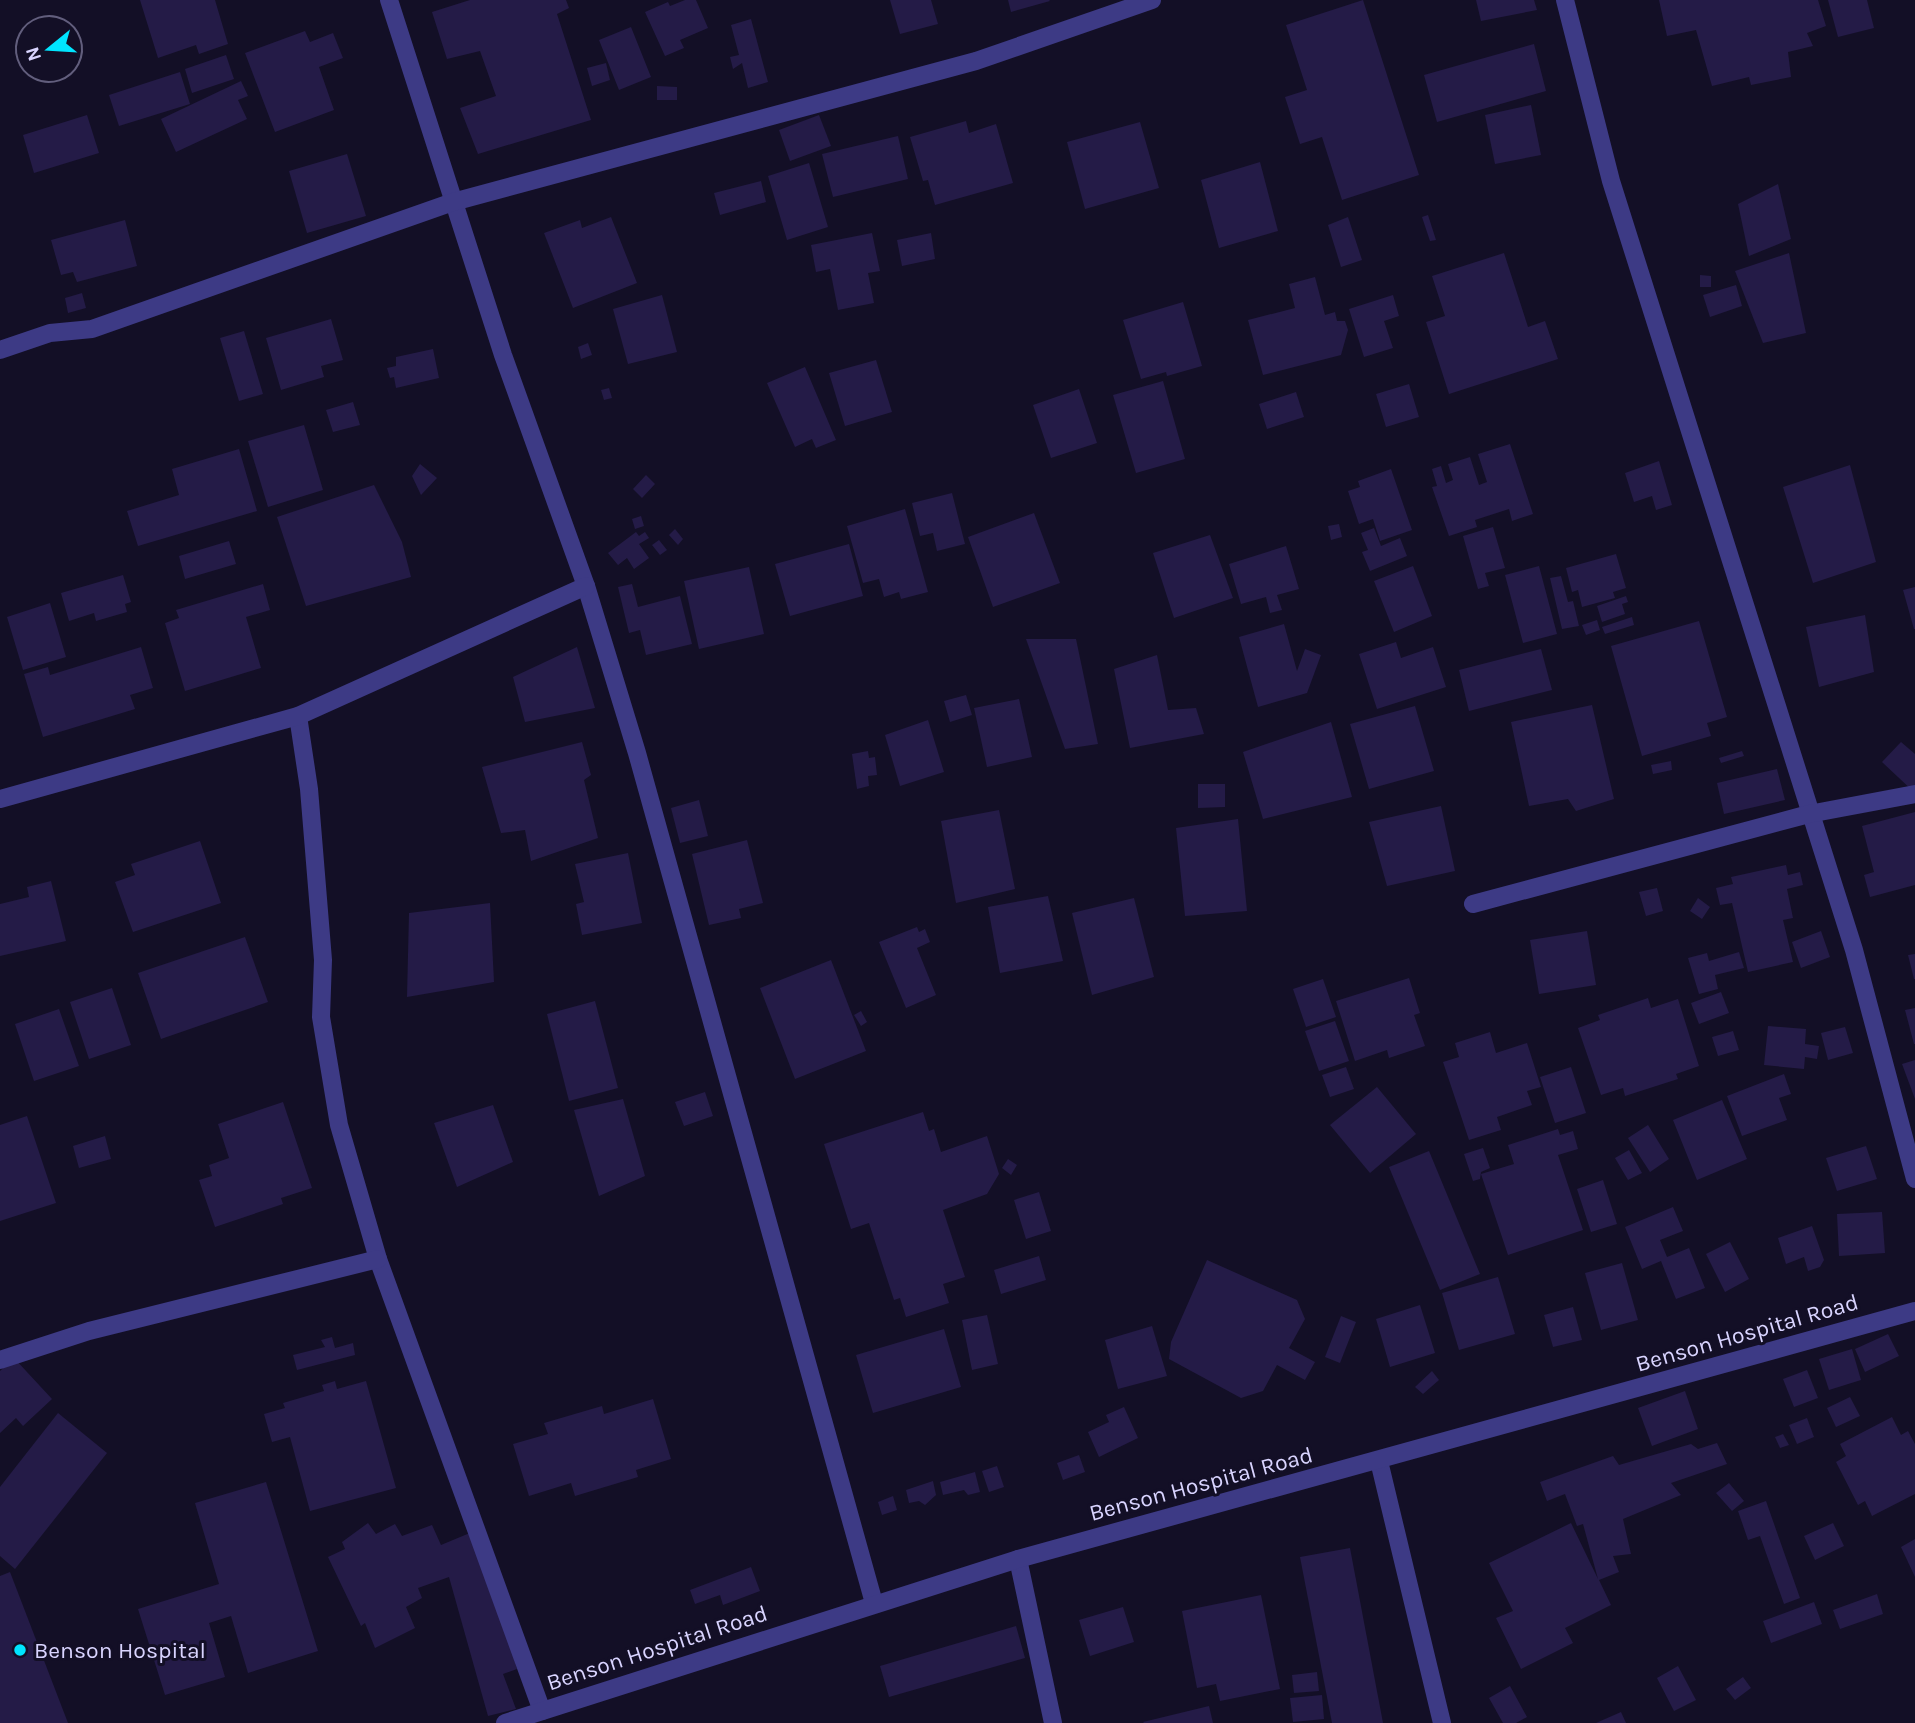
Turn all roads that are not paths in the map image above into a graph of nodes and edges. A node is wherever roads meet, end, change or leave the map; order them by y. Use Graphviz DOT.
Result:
graph roads {
  1 [pos="389,0"];
  2 [pos="1152,0"];
  3 [pos="1565,0"];
  4 [pos="453,202"];
  5 [pos="0,350"];
  6 [pos="586,586"];
  7 [pos="298,716"];
  8 [pos="1915,794"];
  9 [pos="0,799"];
  10 [pos="1809,814"];
  11 [pos="1473,904"];
  12 [pos="1915,1179"];
  13 [pos="378,1259"];
  14 [pos="1915,1311"];
  15 [pos="0,1360"];
  16 [pos="1379,1461"];
  17 [pos="1018,1559"];
  18 [pos="874,1603"];
  19 [pos="542,1711"];
  20 [pos="505,1723"];
  21 [pos="1053,1723"];
  22 [pos="1442,1723"];
  1 -- 4 [label="street"];
  2 -- 4 [label="street"];
  3 -- 10 [label="street"];
  4 -- 5 [label="street"];
  4 -- 6 [label="street"];
  6 -- 7 [label="street"];
  6 -- 18 [label="street"];
  7 -- 9 [label="street"];
  7 -- 13 [label="street"];
  8 -- 10 [label="street"];
  10 -- 11 [label="street"];
  10 -- 12 [label="street"];
  13 -- 15 [label="street"];
  13 -- 19 [label="street"];
  14 -- 16 [label="street, Benson Hospital Road"];
  16 -- 17 [label="street, Benson Hospital Road"];
  16 -- 22 [label="street"];
  17 -- 18 [label="street, Benson Hospital Road"];
  17 -- 21 [label="street"];
  18 -- 19 [label="street, Benson Hospital Road"];
  19 -- 20 [label="street, Benson Hospital Road"];
}
